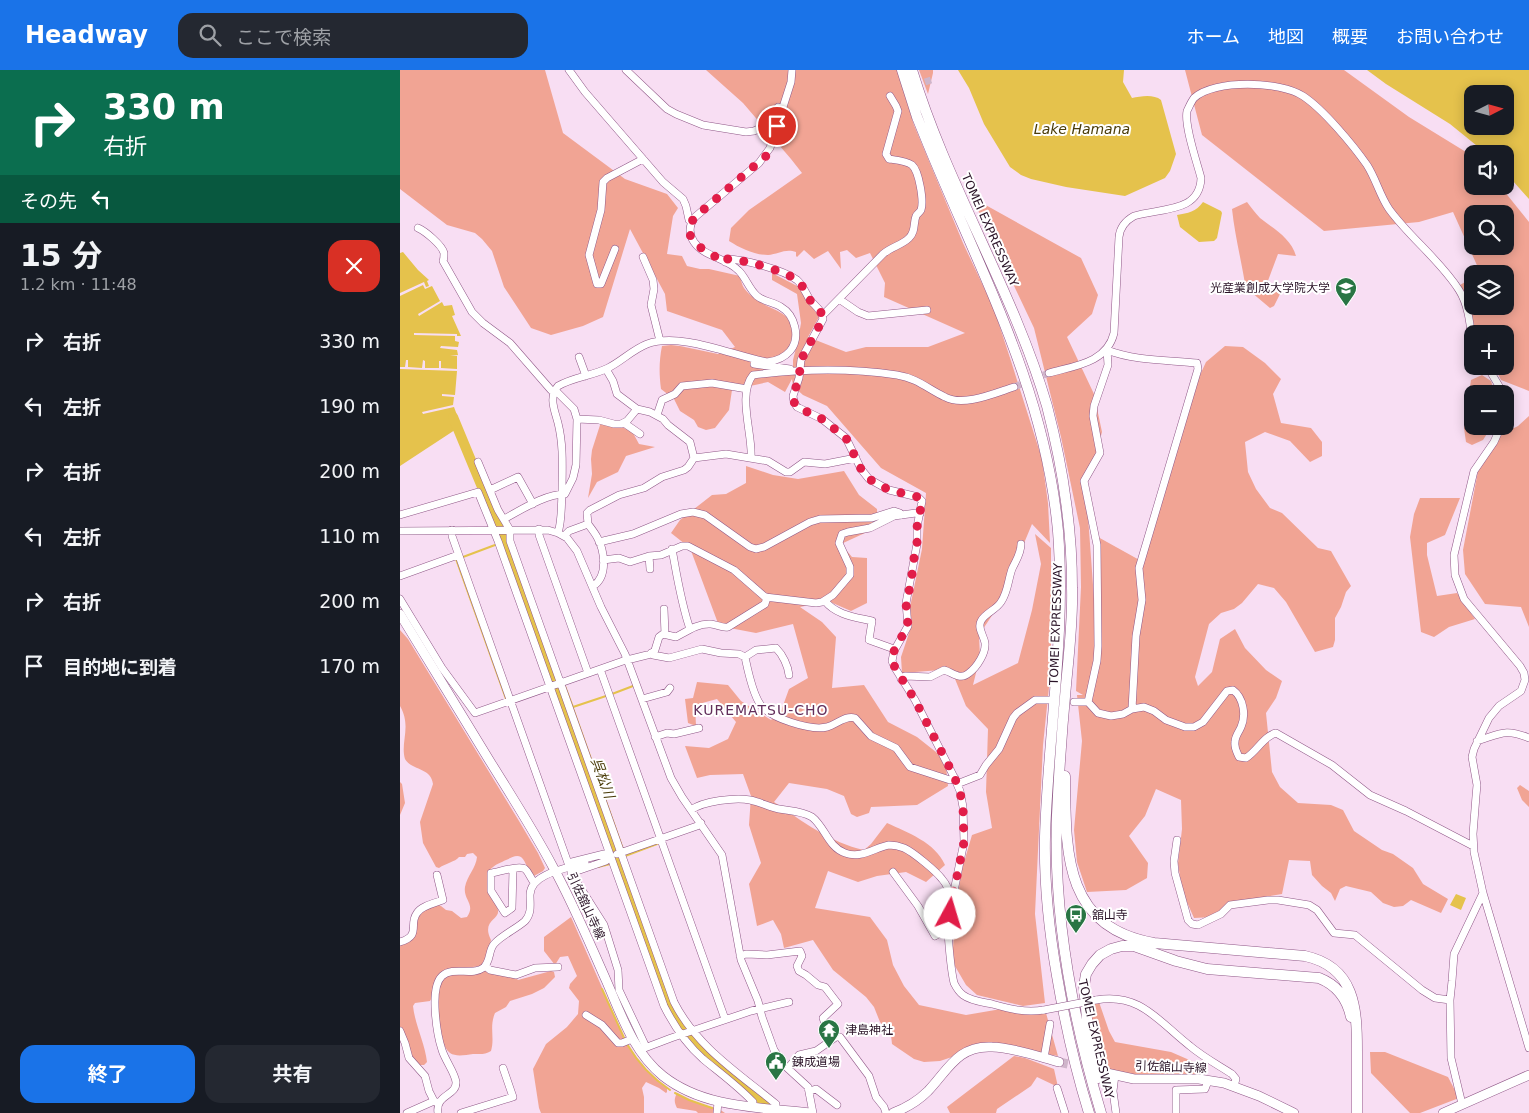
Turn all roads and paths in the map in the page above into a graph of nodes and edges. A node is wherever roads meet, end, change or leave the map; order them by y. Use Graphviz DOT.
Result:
graph roads {
  1 [pos="569,70"];
  2 [pos="626,70"];
  3 [pos="792,70"];
  4 [pos="902,70"];
  5 [pos="912,70"];
  6 [pos="890,96"];
  7 [pos="783,109"];
  8 [pos="643,159"];
  9 [pos="692,222"];
  10 [pos="418,228"];
  11 [pos="615,249"];
  12 [pos="643,257"];
  13 [pos="725,262"];
  14 [pos="838,299"];
  15 [pos="927,310"];
  16 [pos="822,314"];
  17 [pos="1470,325"];
  18 [pos="660,341"];
  19 [pos="1107,350"];
  20 [pos="723,351"];
  21 [pos="580,357"];
  22 [pos="606,369"];
  23 [pos="800,372"];
  24 [pos="1049,373"];
  25 [pos="586,376"];
  26 [pos="1014,387"];
  27 [pos="747,389"];
  28 [pos="554,391"];
  29 [pos="637,409"];
  30 [pos="657,415"];
  31 [pos="577,419"];
  32 [pos="624,423"];
  33 [pos="640,434"];
  34 [pos="1497,435"];
  35 [pos="694,458"];
  36 [pos="751,458"];
  37 [pos="856,458"];
  38 [pos="478,462"];
  39 [pos="490,490"];
  40 [pos="562,494"];
  41 [pos="533,504"];
  42 [pos="920,514"];
  43 [pos="400,515"];
  44 [pos="901,515"];
  45 [pos="504,520"];
  46 [pos="588,524"];
  47 [pos="539,529"];
  48 [pos="452,530"];
  49 [pos="494,530"];
  50 [pos="508,530"];
  51 [pos="400,531"];
  52 [pos="561,534"];
  53 [pos="599,542"];
  54 [pos="1021,544"];
  55 [pos="672,549"];
  56 [pos="458,555"];
  57 [pos="649,556"];
  58 [pos="603,560"];
  59 [pos="650,569"];
  60 [pos="400,576"];
  61 [pos="592,586"];
  62 [pos="767,597"];
  63 [pos="400,599"];
  64 [pos="825,601"];
  65 [pos="664,610"];
  66 [pos="400,614"];
  67 [pos="690,629"];
  68 [pos="666,634"];
  69 [pos="894,649"];
  70 [pos="652,653"];
  71 [pos="745,656"];
  72 [pos="627,660"];
  73 [pos="600,669"];
  74 [pos="588,673"];
  75 [pos="789,676"];
  76 [pos="901,679"];
  77 [pos="560,683"];
  78 [pos="550,686"];
  79 [pos="670,688"];
  80 [pos="1065,695"];
  81 [pos="642,699"];
  82 [pos="510,700"];
  83 [pos="1049,700"];
  84 [pos="1074,702"];
  85 [pos="1088,702"];
  86 [pos="1132,709"];
  87 [pos="699,728"];
  88 [pos="655,737"];
  89 [pos="1529,738"];
  90 [pos="1477,741"];
  91 [pos="956,781"];
  92 [pos="691,810"];
  93 [pos="701,823"];
  94 [pos="660,838"];
  95 [pos="1177,840"];
  96 [pos="1473,846"];
  97 [pos="620,853"];
  98 [pos="609,856"];
  99 [pos="513,869"];
  100 [pos="556,871"];
  101 [pos="893,872"];
  102 [pos="437,875"];
  103 [pos="534,882"];
  104 [pos="950,892"];
  105 [pos="1483,892"];
  106 [pos="948,930"];
  107 [pos="400,942"];
  108 [pos="740,956"];
  109 [pos="485,966"];
  110 [pos="558,967"];
  111 [pos="1450,1000"];
  112 [pos="789,1002"];
  113 [pos="760,1008"];
  114 [pos="586,1015"];
  115 [pos="725,1020"];
  116 [pos="1050,1024"];
  117 [pos="400,1031"];
  118 [pos="691,1031"];
  119 [pos="682,1034"];
  120 [pos="836,1037"];
  121 [pos="632,1039"];
  122 [pos="1529,1048"];
  123 [pos="643,1049"];
  124 [pos="1044,1058"];
  125 [pos="1059,1062"];
  126 [pos="503,1068"];
  127 [pos="788,1068"];
  128 [pos="1102,1072"];
  129 [pos="1115,1075"];
  130 [pos="1529,1075"];
  131 [pos="1208,1080"];
  132 [pos="1234,1086"];
  133 [pos="1057,1088"];
  134 [pos="810,1091"];
  135 [pos="437,1102"];
  136 [pos="718,1102"];
  137 [pos="1462,1104"];
  138 [pos="752,1106"];
  139 [pos="837,1106"];
  140 [pos="771,1109"];
  141 [pos="897,1112"];
  142 [pos="407,1113"];
  143 [pos="438,1113"];
  144 [pos="461,1113"];
  145 [pos="717,1113"];
  146 [pos="812,1113"];
  147 [pos="886,1113"];
  148 [pos="1065,1113"];
  149 [pos="1089,1113"];
  150 [pos="1101,1113"];
  151 [pos="1107,1113"];
  152 [pos="1116,1113"];
  153 [pos="1176,1113"];
  154 [pos="1294,1113"];
  155 [pos="1352,1113"];
  156 [pos="1357,1113"];
  157 [pos="1443,1113"];
  1 -- 8 [label="street"];
  2 -- 7 [label="street"];
  3 -- 7 [label="street"];
  4 -- 149 [label="highway, TOMEI EXPRESSWAY"];
  5 -- 80 [label="highway, TOMEI EXPRESSWAY"];
  6 -- 14 [label="street"];
  7 -- 9 [label="street"];
  8 -- 9 [label="street"];
  8 -- 11 [label="street"];
  9 -- 13 [label="street"];
  10 -- 28 [label="street"];
  12 -- 18 [label="street"];
  13 -- 16 [label="street"];
  13 -- 20 [label="street"];
  14 -- 15 [label="street"];
  14 -- 16 [label="street"];
  16 -- 23 [label="street"];
  17 -- 19 [label="street"];
  18 -- 20 [label="street"];
  18 -- 22 [label="street"];
  19 -- 24 [label="street"];
  19 -- 85 [label="street"];
  19 -- 86 [label="street"];
  20 -- 23 [label="street"];
  21 -- 25 [label="street"];
  22 -- 25 [label="street"];
  22 -- 29 [label="street"];
  23 -- 26 [label="street"];
  23 -- 27 [label="street"];
  23 -- 37 [label="street"];
  25 -- 28 [label="street"];
  27 -- 30 [label="street"];
  27 -- 36 [label="street"];
  28 -- 31 [label="street"];
  28 -- 40 [label="street"];
  29 -- 30 [label="street"];
  29 -- 32 [label="street"];
  30 -- 35 [label="street"];
  31 -- 32 [label="street"];
  31 -- 40 [label="street"];
  32 -- 33 [label="street"];
  34 -- 90 [label="street"];
  35 -- 36 [label="street"];
  35 -- 46 [label="street"];
  36 -- 37 [label="street"];
  37 -- 42 [label="street"];
  38 -- 39 [label="street"];
  39 -- 41 [label="street"];
  39 -- 45 [label="street"];
  40 -- 41 [label="street"];
  40 -- 52 [label="street"];
  41 -- 45 [label="street"];
  42 -- 44 [label="street"];
  42 -- 69 [label="street"];
  43 -- 49 [label="street"];
  44 -- 53 [label="street"];
  44 -- 64 [label="street"];
  45 -- 50 [label="street"];
  46 -- 52 [label="street"];
  46 -- 53 [label="street"];
  47 -- 50 [label="street"];
  47 -- 52 [label="street"];
  47 -- 74 [label="street"];
  48 -- 49 [label="street"];
  48 -- 51 [label="street"];
  48 -- 56 [label="street"];
  49 -- 50 [label="street"];
  49 -- 78 [label="street"];
  50 -- 77 [label="street"];
  52 -- 61 [label="street"];
  53 -- 58 [label="street"];
  54 -- 76 [label="street"];
  55 -- 57 [label="street"];
  55 -- 62 [label="street"];
  55 -- 67 [label="street"];
  56 -- 60 [label="street"];
  56 -- 82 [label="street"];
  57 -- 58 [label="street"];
  57 -- 59 [label="street"];
  58 -- 61 [label="street"];
  61 -- 72 [label="street"];
  62 -- 64 [label="street"];
  62 -- 67 [label="street"];
  63 -- 82 [label="street"];
  64 -- 69 [label="street"];
  65 -- 68 [label="street"];
  66 -- 100 [label="main road, 引佐舘山寺線"];
  67 -- 68 [label="street"];
  68 -- 70 [label="street"];
  69 -- 76 [label="street"];
  70 -- 71 [label="street"];
  70 -- 72 [label="street"];
  71 -- 75 [label="street"];
  71 -- 91 [label="street"];
  72 -- 73 [label="street"];
  72 -- 81 [label="street"];
  73 -- 74 [label="street"];
  73 -- 94 [label="street"];
  74 -- 77 [label="street"];
  76 -- 91 [label="street"];
  77 -- 78 [label="street"];
  77 -- 97 [label="street"];
  78 -- 82 [label="street"];
  78 -- 98 [label="street"];
  79 -- 81 [label="street"];
  80 -- 150 [label="highway, TOMEI EXPRESSWAY"];
  80 -- 156 [label="highway"];
  81 -- 88 [label="street"];
  82 -- 98 [label="street"];
  83 -- 91 [label="street"];
  84 -- 85 [label="street"];
  85 -- 86 [label="street"];
  86 -- 96 [label="street"];
  87 -- 88 [label="street"];
  88 -- 92 [label="street"];
  89 -- 90 [label="street"];
  90 -- 96 [label="street"];
  91 -- 104 [label="street"];
  92 -- 93 [label="street"];
  92 -- 104 [label="street"];
  93 -- 94 [label="street"];
  93 -- 108 [label="street"];
  94 -- 97 [label="street"];
  94 -- 115 [label="street"];
  95 -- 111 [label="street"];
  96 -- 105 [label="street"];
  97 -- 98 [label="street"];
  97 -- 118 [label="street"];
  98 -- 100 [label="street"];
  98 -- 119 [label="street"];
  98 -- 123 [label="street"];
  99 -- 99 [label="street"];
  99 -- 103 [label="street"];
  100 -- 103 [label="street"];
  100 -- 121 [label="main road, 引佐舘山寺線"];
  101 -- 106 [label="street"];
  102 -- 107 [label="street"];
  103 -- 109 [label="street"];
  104 -- 106 [label="street"];
  105 -- 111 [label="street"];
  105 -- 122 [label="street"];
  106 -- 132 [label="street, bridge"];
  108 -- 113 [label="street"];
  108 -- 120 [label="street"];
  109 -- 110 [label="street"];
  109 -- 135 [label="street"];
  111 -- 137 [label="street"];
  112 -- 113 [label="street"];
  113 -- 115 [label="street"];
  113 -- 127 [label="street"];
  114 -- 121 [label="street"];
  115 -- 118 [label="street"];
  116 -- 124 [label="street"];
  117 -- 135 [label="street"];
  118 -- 119 [label="street"];
  118 -- 140 [label="street"];
  119 -- 123 [label="street"];
  119 -- 138 [label="street"];
  120 -- 127 [label="street"];
  120 -- 147 [label="street"];
  121 -- 123 [label="main road, 引佐舘山寺線"];
  123 -- 136 [label="main road, 引佐舘山寺線"];
  124 -- 125 [label="main road"];
  124 -- 141 [label="main road"];
  126 -- 144 [label="street"];
  127 -- 134 [label="street"];
  128 -- 129 [label="main road, 引佐舘山寺線"];
  129 -- 131 [label="main road, 引佐舘山寺線"];
  129 -- 152 [label="street"];
  130 -- 137 [label="main road"];
  131 -- 132 [label="main road, 引佐舘山寺線"];
  131 -- 153 [label="street"];
  132 -- 154 [label="main road, 引佐舘山寺線"];
  133 -- 148 [label="street"];
  134 -- 139 [label="street"];
  134 -- 146 [label="street"];
  135 -- 142 [label="street"];
  135 -- 143 [label="street"];
  136 -- 138 [label="main road, 引佐舘山寺線"];
  136 -- 145 [label="street"];
  137 -- 157 [label="main road"];
  138 -- 140 [label="main road, 引佐舘山寺線"];
  140 -- 146 [label="main road, 引佐舘山寺線"];
  151 -- 155 [label="highway"];
}
